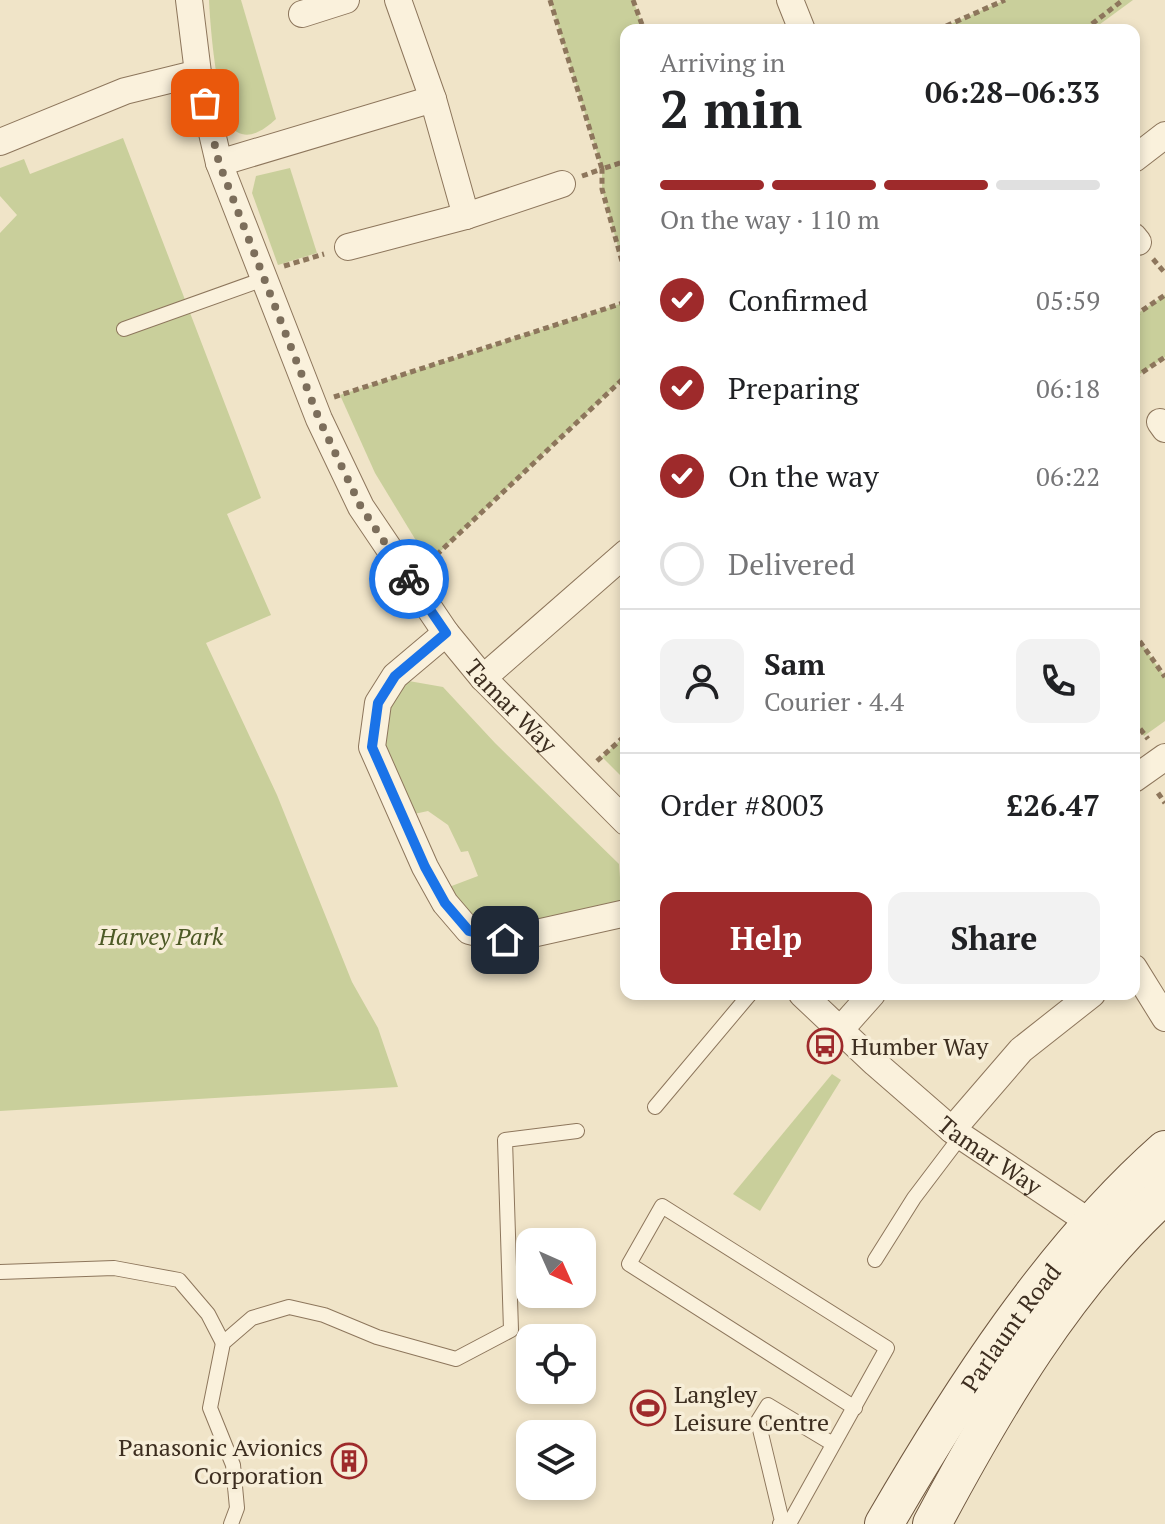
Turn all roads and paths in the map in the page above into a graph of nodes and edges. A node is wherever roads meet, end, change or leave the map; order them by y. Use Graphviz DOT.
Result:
graph roads {
  1 [pos="189,0"];
  2 [pos="346,0"];
  3 [pos="398,0"];
  4 [pos="550,0"];
  5 [pos="633,0"];
  6 [pos="790,0"];
  7 [pos="1005,0"];
  8 [pos="1123,0"];
  9 [pos="302,14"];
  10 [pos="642,24"];
  11 [pos="800,24"];
  12 [pos="951,24"];
  13 [pos="1092,24"];
  14 [pos="198,73"];
  15 [pos="433,99"];
  16 [pos="1165,135"];
  17 [pos="0,142"];
  18 [pos="1140,154"];
  19 [pos="219,163"];
  20 [pos="620,163"];
  21 [pos="602,169"];
  22 [pos="562,184"];
  23 [pos="466,216"];
  24 [pos="348,247"];
  25 [pos="620,254"];
  26 [pos="263,276"];
  27 [pos="1165,295"];
  28 [pos="620,304"];
  29 [pos="1140,312"];
  30 [pos="124,329"];
  31 [pos="1165,357"];
  32 [pos="1140,374"];
  33 [pos="620,382"];
  34 [pos="313,404"];
  35 [pos="620,558"];
  36 [pos="410,581"];
  37 [pos="446,633"];
  38 [pos="1140,642"];
  39 [pos="1165,677"];
  40 [pos="483,678"];
  41 [pos="620,741"];
  42 [pos="1165,757"];
  43 [pos="1140,775"];
  44 [pos="581,777"];
  45 [pos="620,816"];
  46 [pos="620,914"];
  47 [pos="1140,978"];
  48 [pos="745,1000"];
  49 [pos="808,1000"];
  50 [pos="867,1000"];
  51 [pos="1084,1000"];
  52 [pos="1165,1018"];
  53 [pos="840,1030"];
  54 [pos="655,1107"];
  55 [pos="577,1131"];
  56 [pos="956,1133"];
  57 [pos="1165,1150"];
  58 [pos="1165,1194"];
  59 [pos="1101,1235"];
  60 [pos="875,1260"];
  61 [pos="0,1272"];
  62 [pos="223,1343"];
  63 [pos="855,1408"];
  64 [pos="833,1444"];
  65 [pos="785,1523"];
  66 [pos="231,1524"];
  67 [pos="884,1524"];
  68 [pos="932,1524"];
  1 -- 14 [label="street, Tamar Way"];
  2 -- 9 [label="street"];
  3 -- 15 [label="street"];
  4 -- 21 [label="path"];
  5 -- 10 [label="path"];
  6 -- 11 [label="street"];
  7 -- 12 [label="path"];
  8 -- 13 [label="path"];
  14 -- 17 [label="street"];
  14 -- 19 [label="street, Tamar Way"];
  15 -- 19 [label="street"];
  15 -- 23 [label="street"];
  16 -- 18 [label="street"];
  19 -- 26 [label="street, Tamar Way"];
  20 -- 21 [label="path"];
  21 -- 25 [label="path"];
  22 -- 23 [label="street"];
  23 -- 24 [label="street"];
  24 -- 26 [label="path"];
  26 -- 30 [label="lane"];
  26 -- 34 [label="street, Tamar Way"];
  27 -- 29 [label="path"];
  28 -- 34 [label="path"];
  31 -- 32 [label="path"];
  33 -- 36 [label="path"];
  34 -- 36 [label="street, Tamar Way"];
  35 -- 40 [label="street"];
  36 -- 37 [label="street, Tamar Way"];
  37 -- 40 [label="street, Tamar Way"];
  37 -- 46 [label="street"];
  38 -- 39 [label="path"];
  40 -- 44 [label="street, Tamar Way"];
  41 -- 44 [label="path"];
  42 -- 43 [label="street"];
  44 -- 45 [label="street, Tamar Way"];
  47 -- 52 [label="street"];
  48 -- 54 [label="lane"];
  49 -- 53 [label="street, Tamar Way"];
  50 -- 53 [label="street"];
  51 -- 56 [label="street"];
  53 -- 56 [label="street, Tamar Way"];
  55 -- 62 [label="lane"];
  56 -- 59 [label="street, Tamar Way"];
  56 -- 60 [label="lane"];
  57 -- 59 [label="street, Parlaunt Road"];
  58 -- 59 [label="street, Parlaunt Road"];
  59 -- 67 [label="street, Parlaunt Road"];
  59 -- 68 [label="street, Parlaunt Road"];
  61 -- 62 [label="lane"];
  62 -- 66 [label="lane"];
  63 -- 63 [label="lane"];
  63 -- 64 [label="lane"];
  64 -- 65 [label="lane"];
  64 -- 65 [label="lane"];
}
